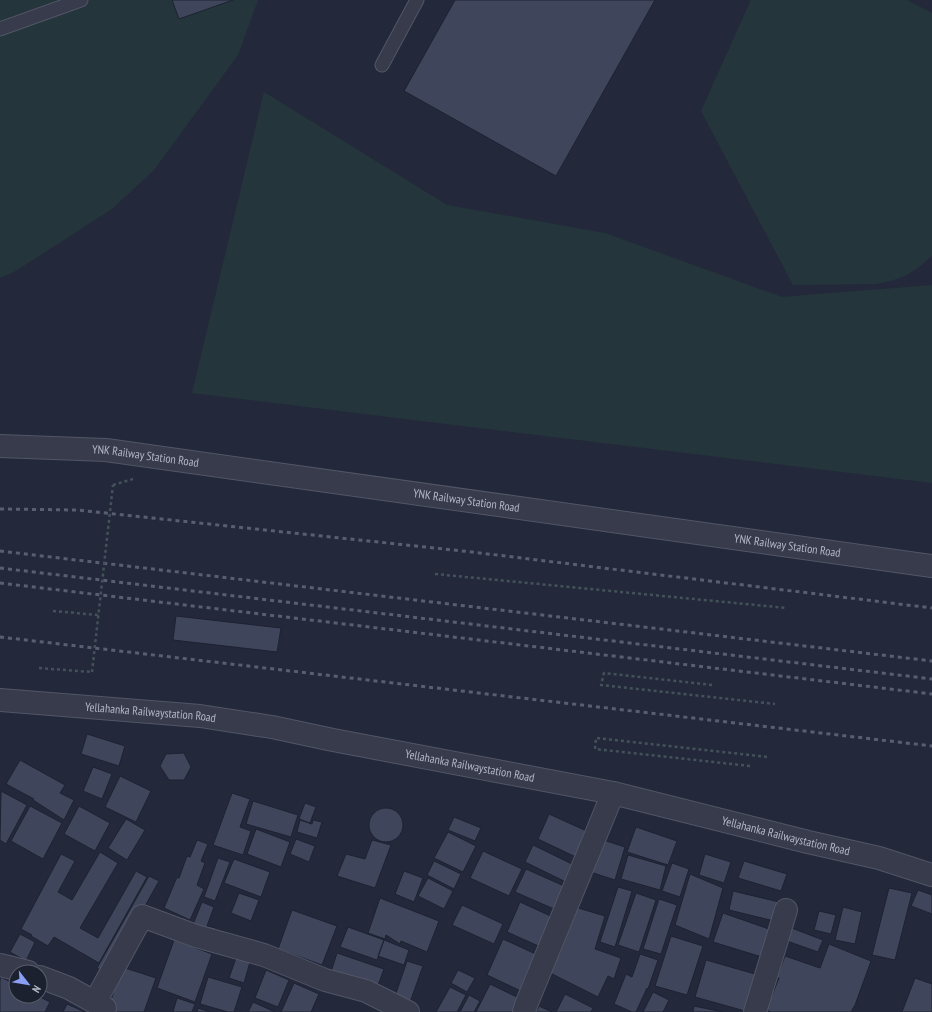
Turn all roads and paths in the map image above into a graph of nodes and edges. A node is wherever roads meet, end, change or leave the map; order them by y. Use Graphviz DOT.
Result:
graph roads {
  1 [pos="81,0"];
  2 [pos="417,0"];
  3 [pos="0,29"];
  4 [pos="382,65"];
  5 [pos="0,446"];
  6 [pos="112,486"];
  7 [pos="932,566"];
  8 [pos="434,574"];
  9 [pos="787,608"];
  10 [pos="53,611"];
  11 [pos="98,615"];
  12 [pos="39,668"];
  13 [pos="712,685"];
  14 [pos="0,700"];
  15 [pos="775,704"];
  16 [pos="768,757"];
  17 [pos="750,766"];
  18 [pos="614,793"];
  19 [pos="932,874"];
  20 [pos="786,910"];
  21 [pos="48,980"];
  22 [pos="99,1007"];
  23 [pos="408,1012"];
  24 [pos="524,1012"];
  25 [pos="755,1012"];
  1 -- 3 [label="lane"];
  2 -- 4 [label="lane"];
  5 -- 7 [label="street, YNK Railway Station Road"];
  6 -- 11 [label="path, bridge"];
  8 -- 9 [label="path"];
  10 -- 11 [label="path"];
  11 -- 12 [label="path, bridge"];
  13 -- 15 [label="path"];
  14 -- 18 [label="street, Yellahanka Railwaystation Road"];
  16 -- 17 [label="path"];
  18 -- 19 [label="street, Yellahanka Railwaystation Road"];
  18 -- 24 [label="street"];
  20 -- 25 [label="street"];
  21 -- 22 [label="street"];
  22 -- 23 [label="street"];
}
